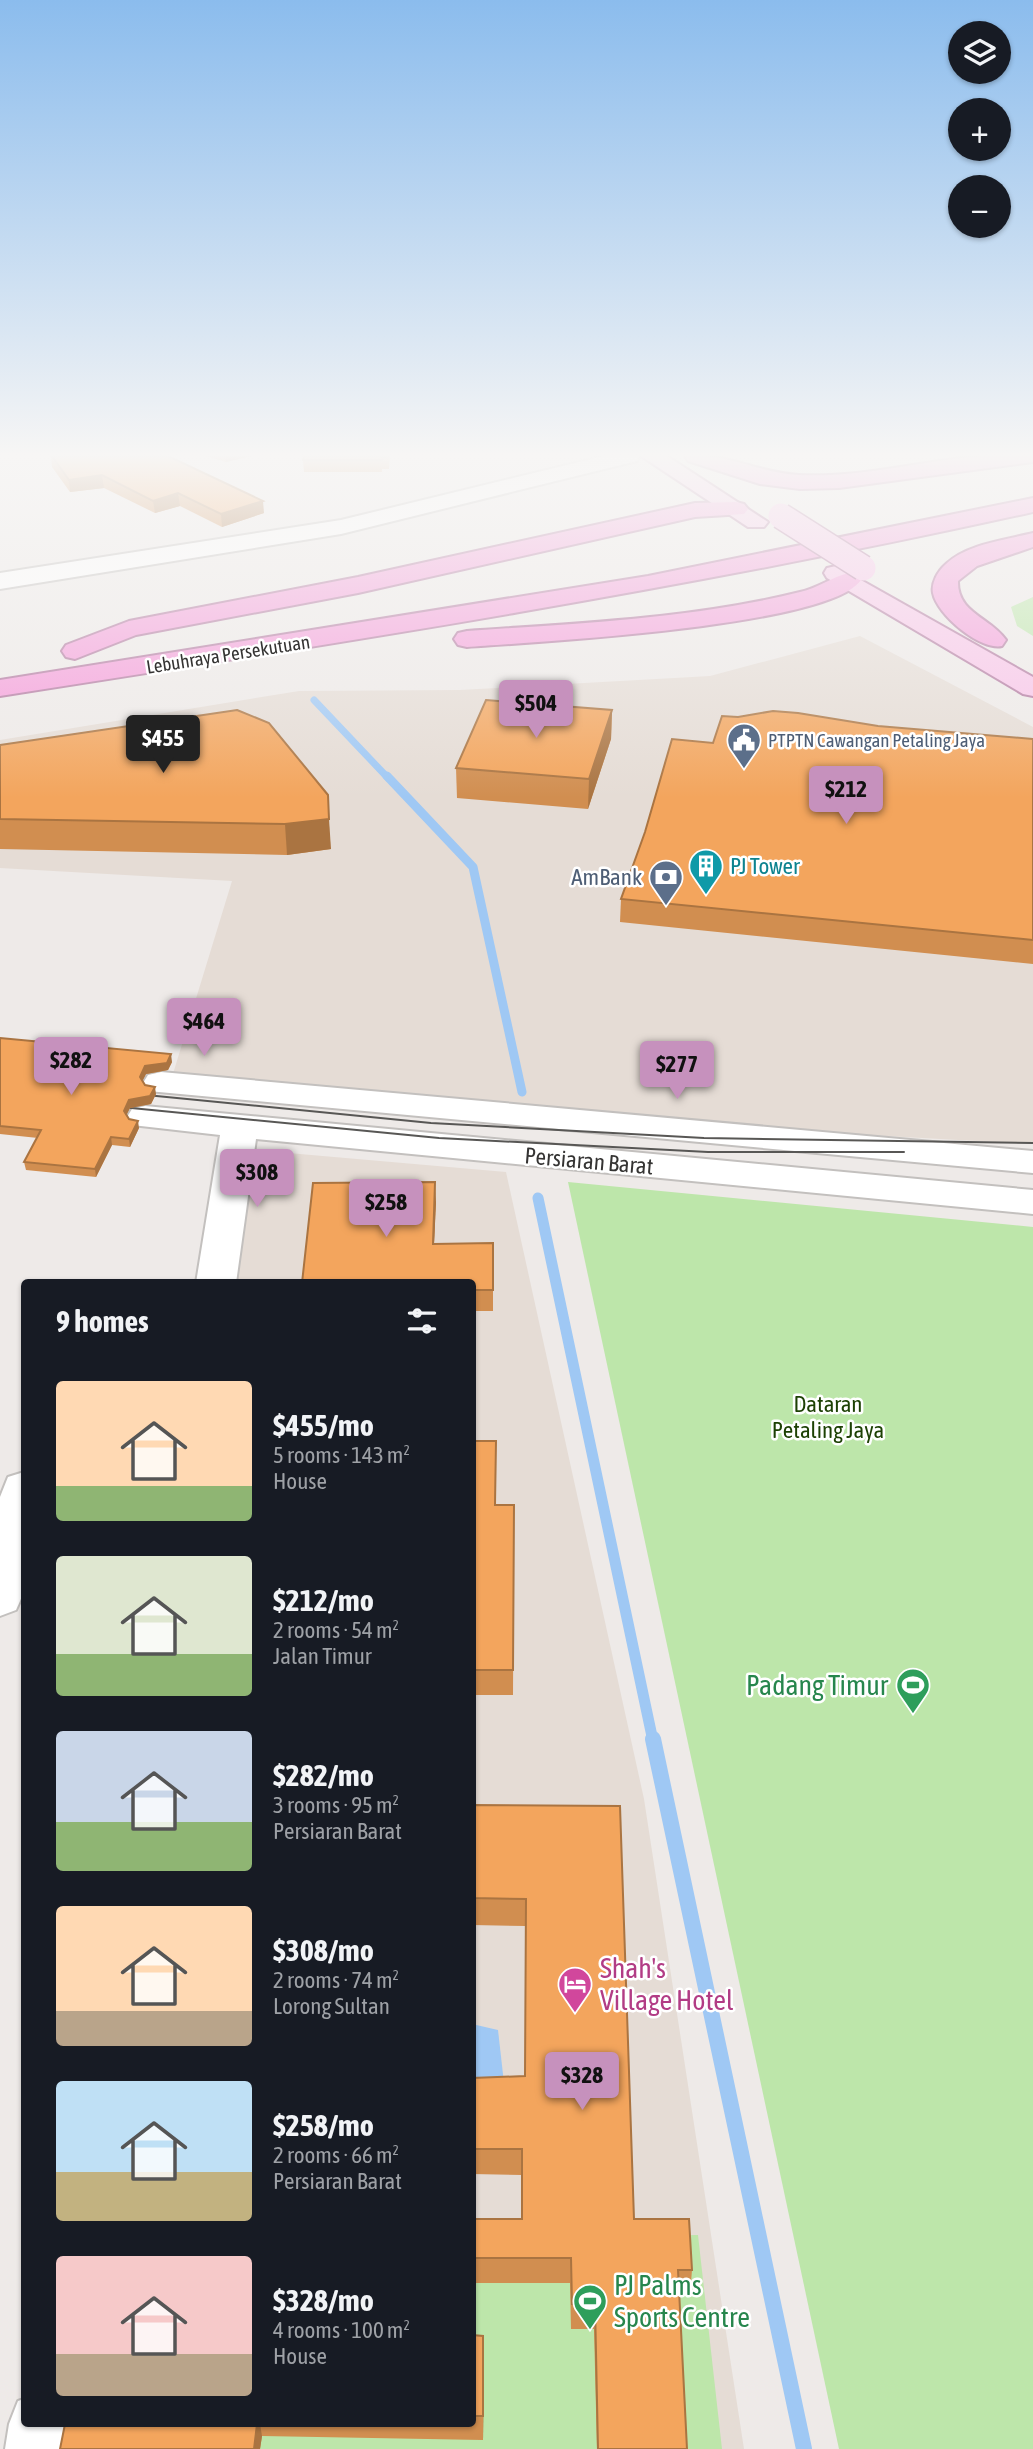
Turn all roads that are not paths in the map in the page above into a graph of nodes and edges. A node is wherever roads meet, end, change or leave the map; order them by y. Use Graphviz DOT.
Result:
graph roads {
  1 [pos="73,570"];
  2 [pos="420,570"];
  3 [pos="609,570"];
  4 [pos="727,570"];
  5 [pos="845,570"];
  6 [pos="847,570"];
  7 [pos="954,570"];
  8 [pos="850,573"];
  9 [pos="0,582"];
  10 [pos="993,640"];
  11 [pos="75,651"];
  12 [pos="0,663"];
  13 [pos="1033,664"];
  14 [pos="97,673"];
  15 [pos="0,688"];
  16 [pos="1033,688"];
  17 [pos="162,1083"];
  18 [pos="145,1117"];
  19 [pos="240,1126"];
  20 [pos="1033,1162"];
  21 [pos="1033,1202"];
  22 [pos="217,1279"];
  23 [pos="21,1502"];
  24 [pos="0,1598"];
  25 [pos="41,2427"];
  26 [pos="37,2449"];
  1 -- 9 [label="street"];
  2 -- 11 [label="highway"];
  3 -- 11 [label="highway, Lebuhraya Persekutuan"];
  4 -- 14 [label="highway, Lebuhraya Persekutuan"];
  5 -- 8 [label="main road"];
  6 -- 8 [label="main road, bridge"];
  7 -- 10 [label="highway"];
  8 -- 10 [label="main road"];
  8 -- 14 [label="highway"];
  8 -- 16 [label="main road"];
  10 -- 13 [label="main road"];
  11 -- 12 [label="highway, Lebuhraya Persekutuan"];
  14 -- 15 [label="highway, Lebuhraya Persekutuan"];
  17 -- 20 [label="street, Persiaran Barat"];
  18 -- 19 [label="street, Persiaran Barat"];
  19 -- 21 [label="street, Persiaran Barat"];
  19 -- 22 [label="street"];
  23 -- 24 [label="street"];
  25 -- 26 [label="street"];
}
